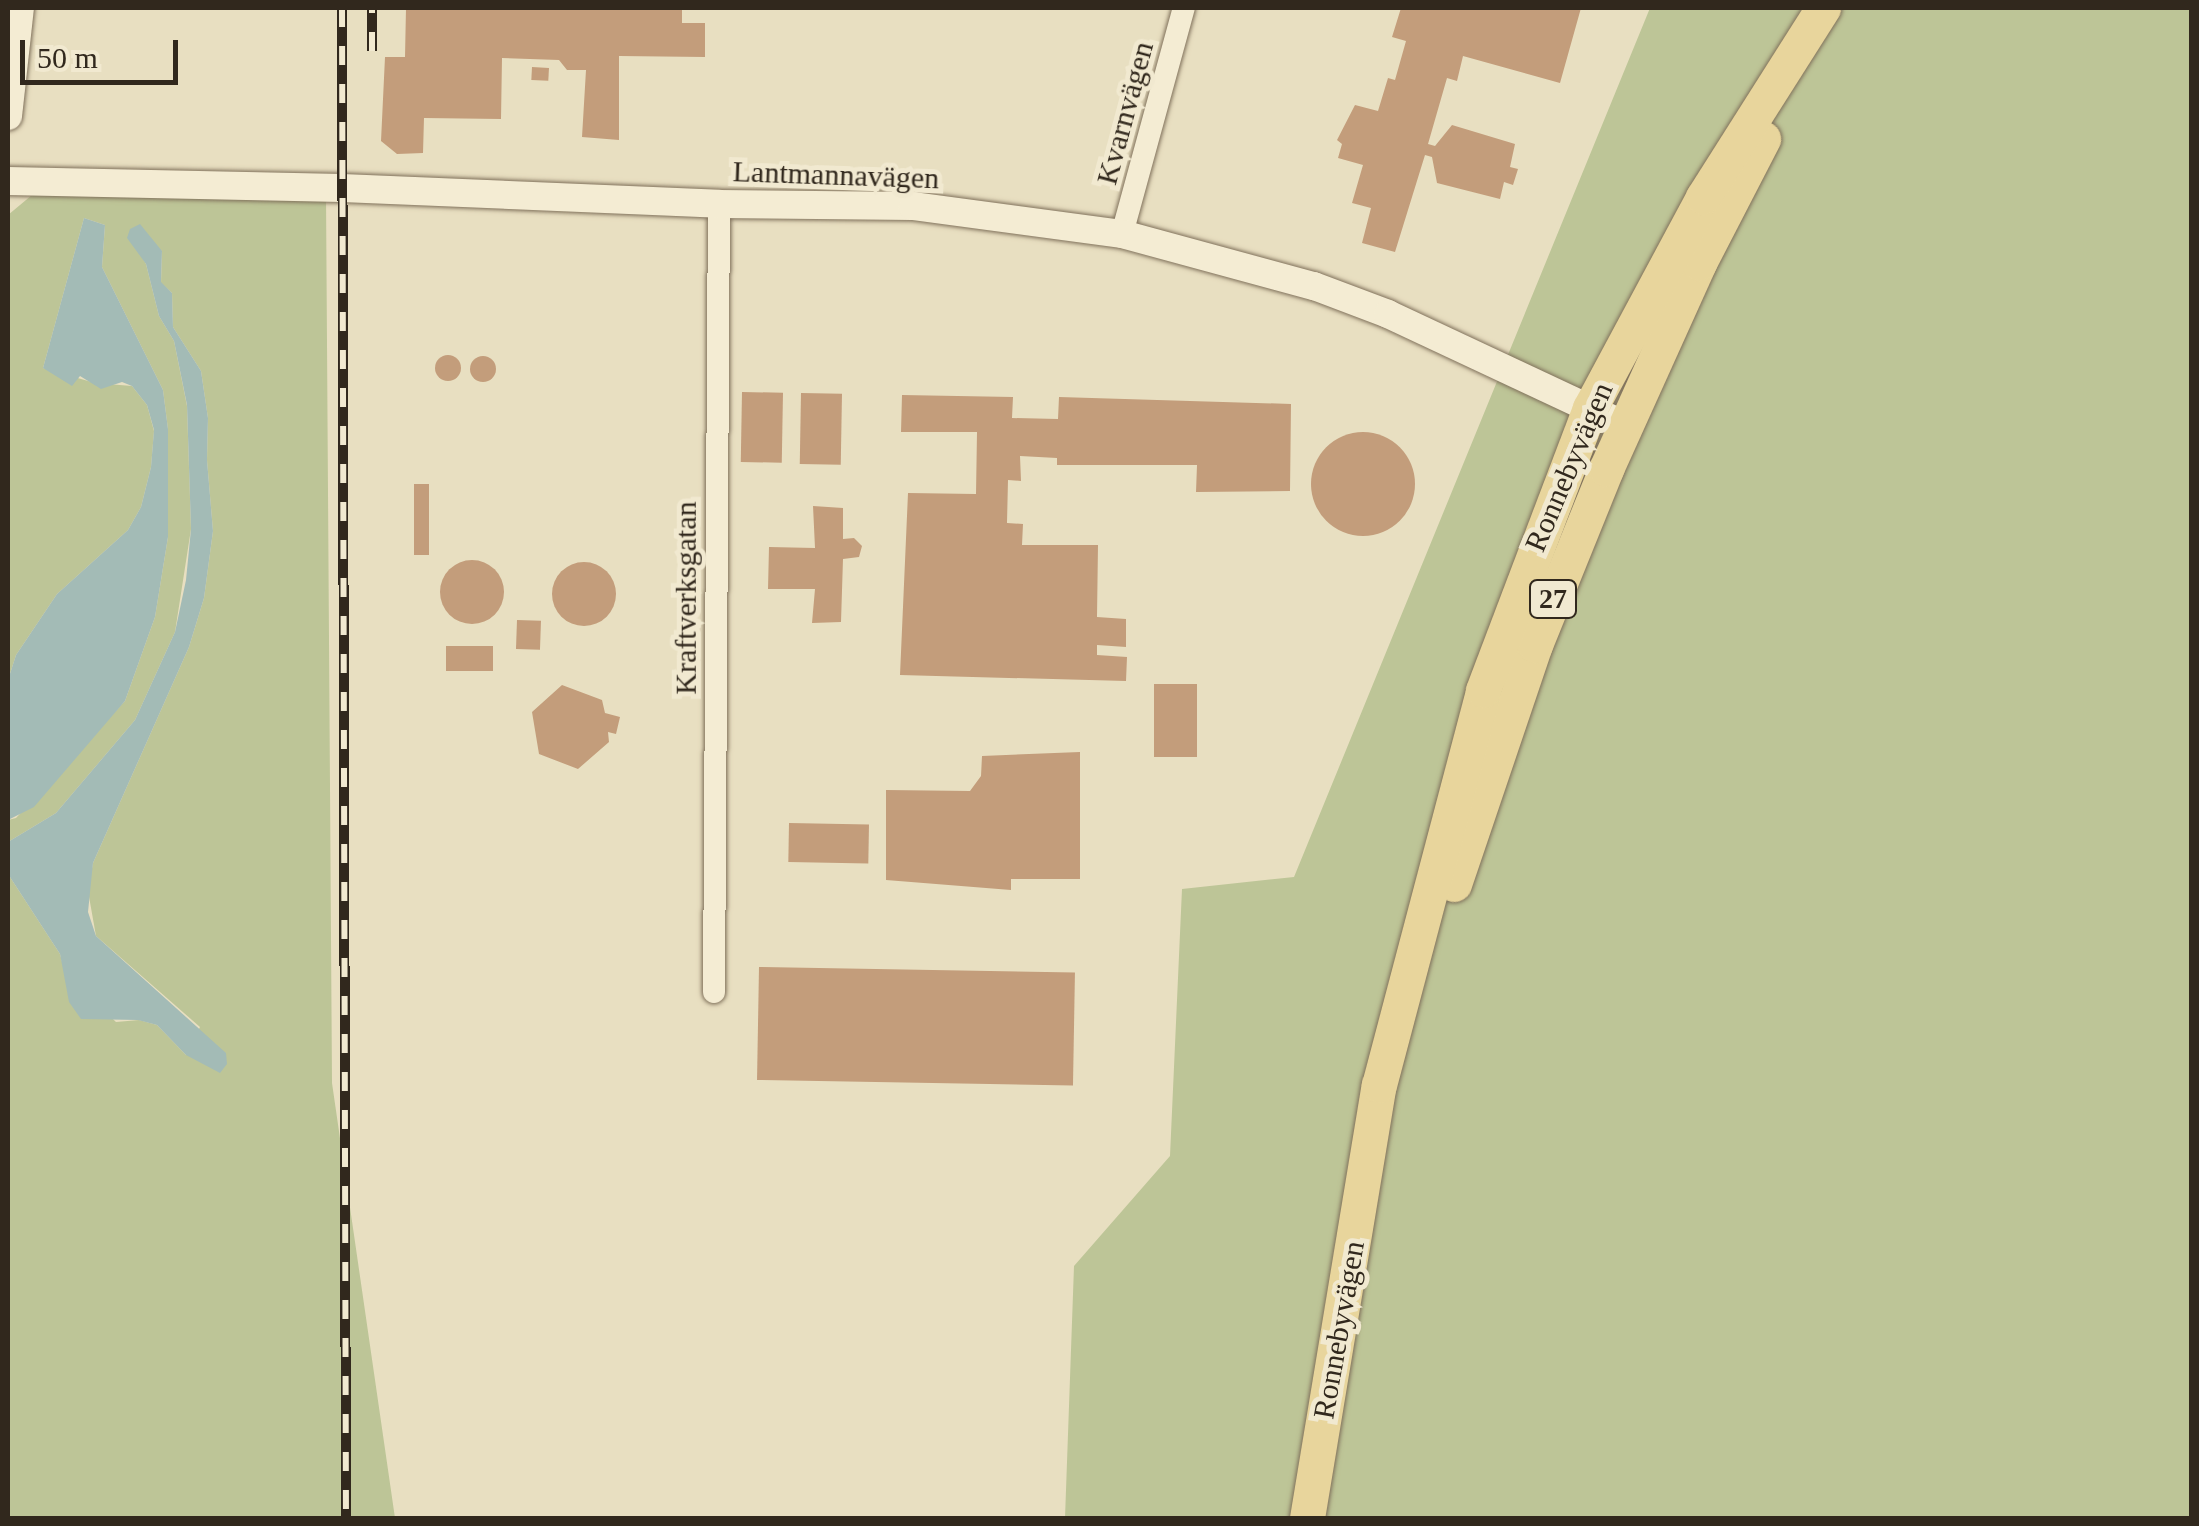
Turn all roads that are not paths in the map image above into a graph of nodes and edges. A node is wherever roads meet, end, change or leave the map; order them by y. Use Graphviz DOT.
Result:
graph roads {
  1 [pos="20,8"];
  2 [pos="1184,8"];
  3 [pos="1826,8"];
  4 [pos="8,116"];
  5 [pos="8,181"];
  6 [pos="719,204"];
  7 [pos="1122,234"];
  8 [pos="1590,408"];
  9 [pos="1625,425"];
  10 [pos="714,992"];
  11 [pos="1373,1142"];
  12 [pos="1306,1518"];
  1 -- 4 [label="street"];
  2 -- 7 [label="street, Kvarnvägen"];
  3 -- 8 [label="main road, Ronnebyvägen / 27"];
  3 -- 9 [label="main road, Ronnebyvägen / 27"];
  5 -- 6 [label="street, Lantmannavägen"];
  6 -- 7 [label="street, Lantmannavägen"];
  6 -- 10 [label="street, Kraftverksgatan"];
  7 -- 8 [label="street, Lantmannavägen"];
  8 -- 9 [label="street, Lantmannavägen"];
  8 -- 11 [label="main road, Ronnebyvägen / 27"];
  9 -- 11 [label="main road, Ronnebyvägen / 27"];
  11 -- 12 [label="main road, Ronnebyvägen / 27"];
}
